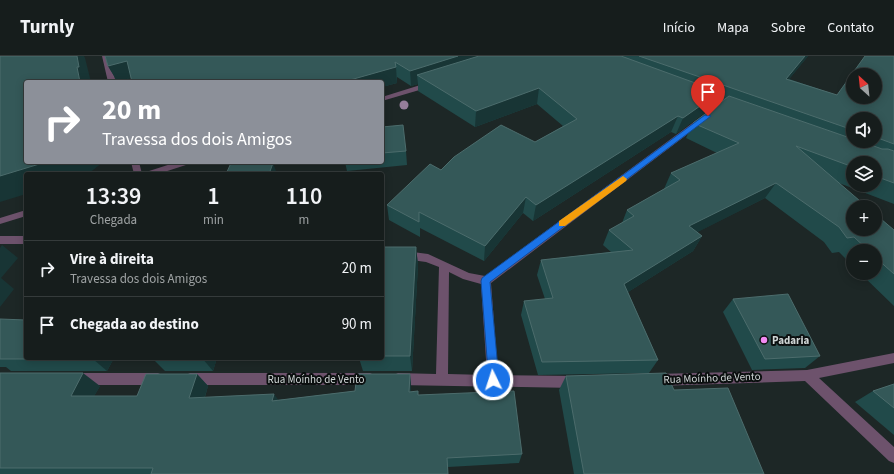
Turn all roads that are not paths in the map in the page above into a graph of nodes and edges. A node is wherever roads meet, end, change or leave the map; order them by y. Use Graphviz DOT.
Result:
graph roads {
  1 [pos="105,56"];
  2 [pos="111,80"];
  3 [pos="436,82"];
  4 [pos="384,98"];
  5 [pos="707,116"];
  6 [pos="180,164"];
  7 [pos="155,172"];
  8 [pos="24,214"];
  9 [pos="0,221"];
  10 [pos="0,240"];
  11 [pos="24,240"];
  12 [pos="384,252"];
  13 [pos="444,266"];
  14 [pos="486,281"];
  15 [pos="894,358"];
  16 [pos="808,375"];
  17 [pos="70,378"];
  18 [pos="442,379"];
  19 [pos="493,380"];
  20 [pos="641,380"];
  21 [pos="585,382"];
  22 [pos="894,456"];
  1 -- 2 [label="street"];
  3 -- 4 [label="street"];
  5 -- 14 [label="street"];
  6 -- 7 [label="street"];
  8 -- 9 [label="street"];
  10 -- 11 [label="street"];
  12 -- 13 [label="street"];
  13 -- 14 [label="street"];
  13 -- 18 [label="street"];
  14 -- 19 [label="street"];
  15 -- 16 [label="street, Rua Moínho de Vento"];
  16 -- 20 [label="street, Rua Moínho de Vento"];
  16 -- 22 [label="street"];
  17 -- 18 [label="street, Rua Moínho de Vento"];
  18 -- 19 [label="street, Rua Moínho de Vento"];
  19 -- 21 [label="street, Rua Moínho de Vento"];
}
